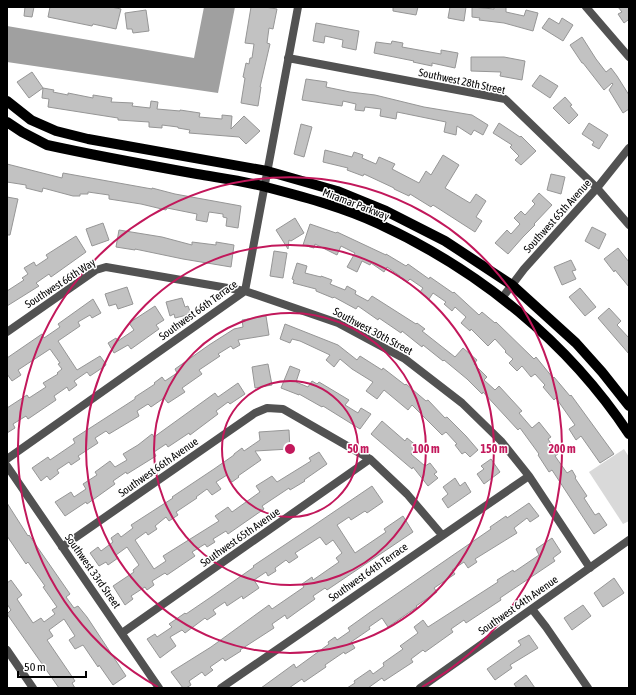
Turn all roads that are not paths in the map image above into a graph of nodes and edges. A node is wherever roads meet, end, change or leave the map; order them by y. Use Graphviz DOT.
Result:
graph roads {
  1 [pos="298,7"];
  2 [pos="587,7"];
  3 [pos="629,57"];
  4 [pos="288,58"];
  5 [pos="7,101"];
  6 [pos="9,124"];
  7 [pos="629,148"];
  8 [pos="267,171"];
  9 [pos="264,186"];
  10 [pos="597,188"];
  11 [pos="629,225"];
  12 [pos="106,267"];
  13 [pos="512,285"];
  14 [pos="245,291"];
  15 [pos="502,298"];
  16 [pos="7,332"];
  17 [pos="629,406"];
  18 [pos="629,434"];
  19 [pos="7,459"];
  20 [pos="370,459"];
  21 [pos="7,466"];
  22 [pos="529,476"];
  23 [pos="442,534"];
  24 [pos="629,540"];
  25 [pos="62,546"];
  26 [pos="590,568"];
  27 [pos="532,609"];
  28 [pos="122,633"];
  29 [pos="7,650"];
  30 [pos="33,688"];
  31 [pos="159,688"];
  32 [pos="221,688"];
  33 [pos="420,688"];
  34 [pos="588,688"];
  1 -- 4 [label="street, Southwest 66th Terrace"];
  2 -- 3 [label="street"];
  4 -- 8 [label="street, Southwest 66th Terrace"];
  4 -- 10 [label="street, Southwest 28th Street"];
  5 -- 8 [label="main road, Miramar Parkway"];
  6 -- 9 [label="main road, Miramar Parkway"];
  7 -- 10 [label="street, Southwest 65th Avenue"];
  8 -- 9 [label="street, Southwest 66th Terrace"];
  8 -- 13 [label="main road, Miramar Parkway"];
  9 -- 14 [label="street, Southwest 66th Terrace"];
  9 -- 15 [label="main road, Miramar Parkway"];
  10 -- 11 [label="street, Southwest 28th Street"];
  10 -- 13 [label="street, Southwest 65th Avenue"];
  12 -- 14 [label="street, Southwest 30th Street"];
  12 -- 16 [label="street, Southwest 66th Way"];
  13 -- 15 [label="street, Southwest 65th Avenue"];
  13 -- 17 [label="main road, Miramar Parkway"];
  14 -- 19 [label="street, Southwest 66th Terrace"];
  14 -- 22 [label="street, Southwest 30th Street"];
  15 -- 18 [label="main road, Miramar Parkway"];
  20 -- 23 [label="street"];
  20 -- 25 [label="street, Southwest 66th Avenue"];
  20 -- 28 [label="street, Southwest 65th Avenue"];
  21 -- 25 [label="street, Southwest 33rd Street"];
  22 -- 23 [label="street, Southwest 64th Terrace"];
  22 -- 26 [label="street, Southwest 30th Street"];
  23 -- 32 [label="street, Southwest 64th Terrace"];
  24 -- 26 [label="street, Southwest 64th Avenue"];
  25 -- 28 [label="street, Southwest 33rd Street"];
  26 -- 27 [label="street, Southwest 64th Avenue"];
  27 -- 33 [label="street, Southwest 64th Avenue"];
  27 -- 34 [label="street"];
  28 -- 31 [label="street, Southwest 33rd Street"];
  29 -- 30 [label="street"];
}
